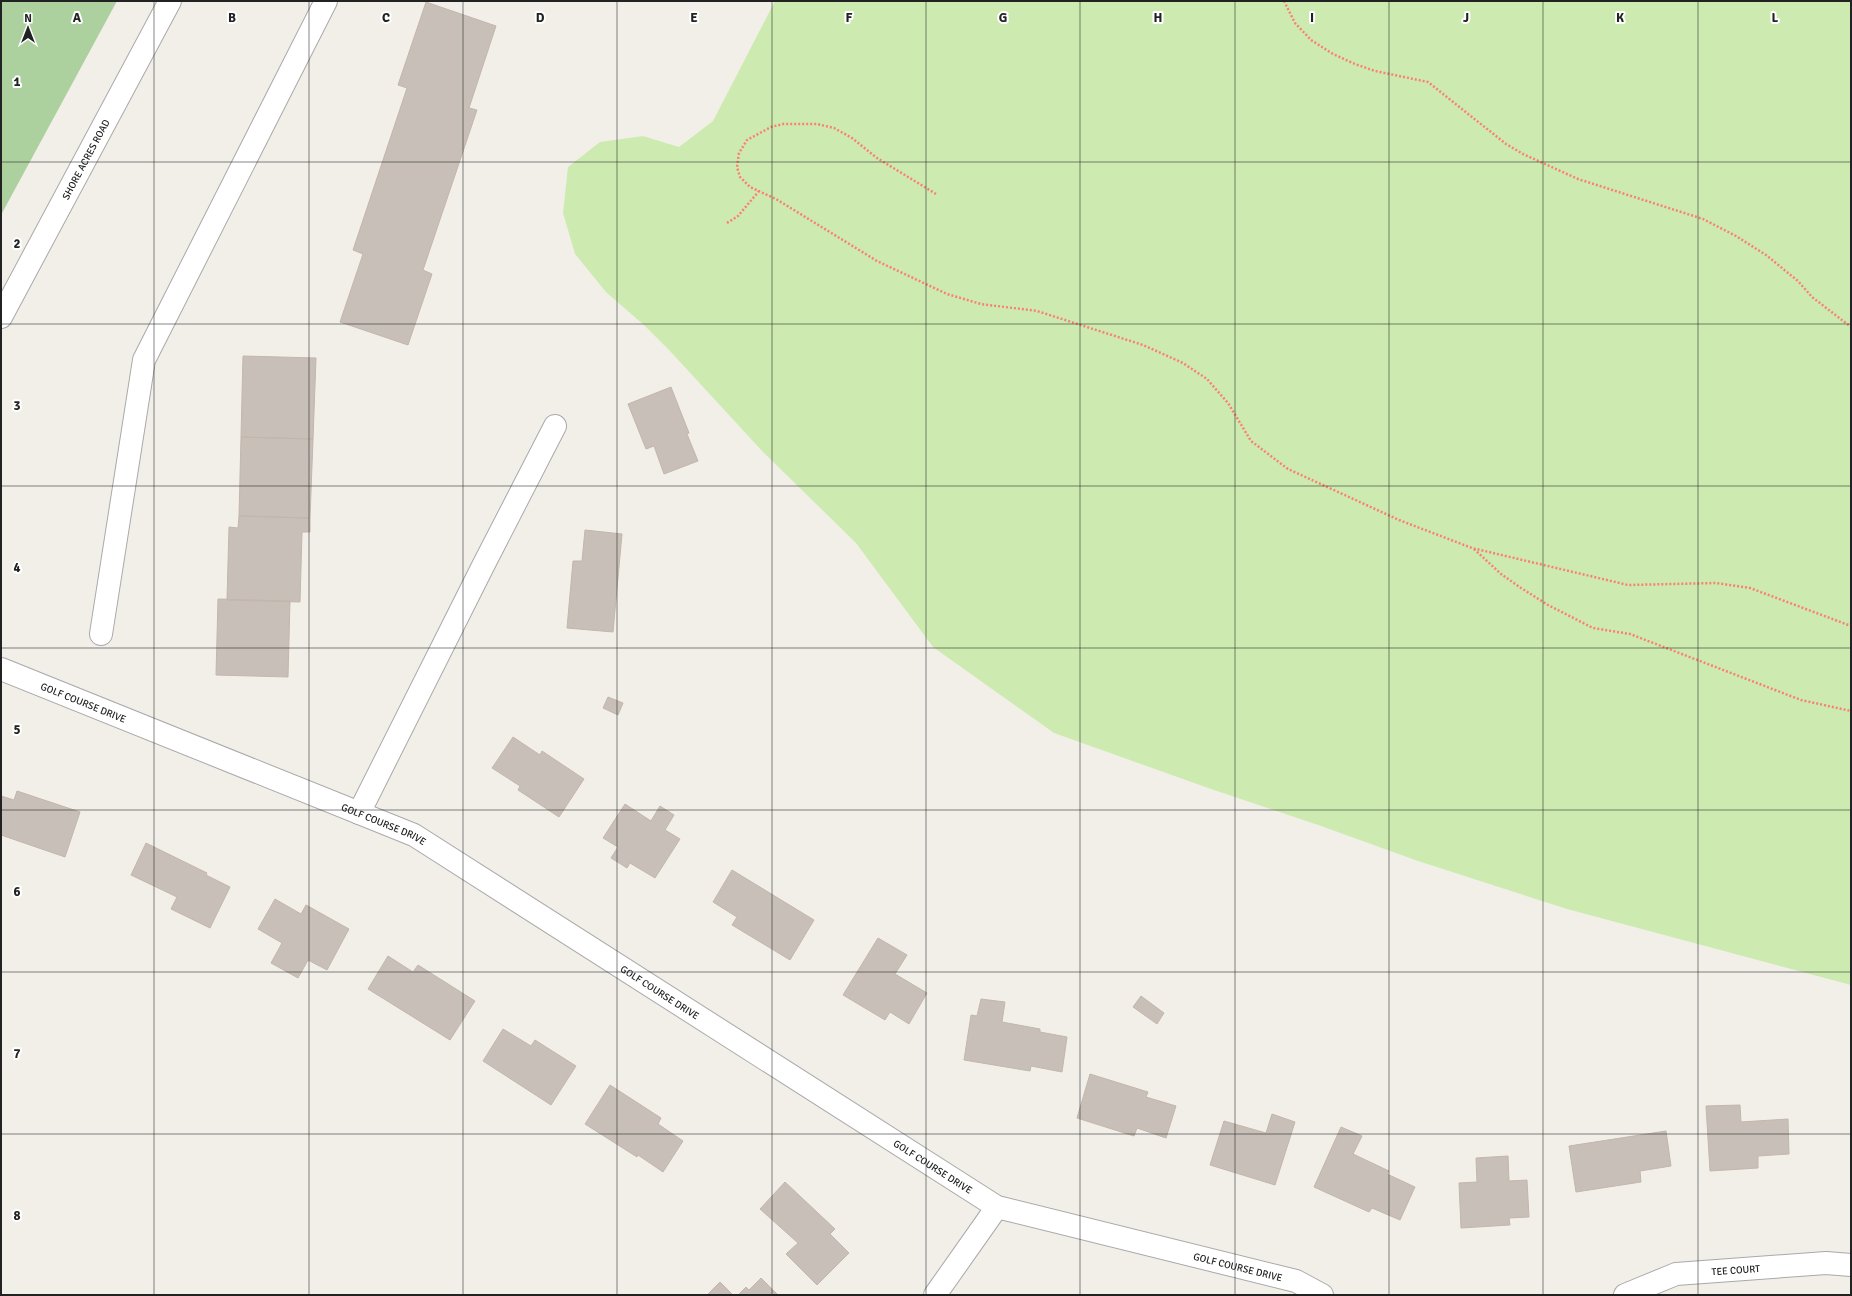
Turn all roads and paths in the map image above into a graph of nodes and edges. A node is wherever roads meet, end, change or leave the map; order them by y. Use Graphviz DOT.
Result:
graph roads {
  1 [pos="170,1"];
  2 [pos="326,1"];
  3 [pos="1284,1"];
  4 [pos="759,191"];
  5 [pos="936,194"];
  6 [pos="727,223"];
  7 [pos="1,317"];
  8 [pos="1851,327"];
  9 [pos="555,426"];
  10 [pos="1472,548"];
  11 [pos="1851,626"];
  12 [pos="101,634"];
  13 [pos="1,669"];
  14 [pos="1851,710"];
  15 [pos="359,813"];
  16 [pos="997,1207"];
  17 [pos="1851,1265"];
  18 [pos="935,1295"];
  19 [pos="1322,1295"];
  20 [pos="1625,1295"];
  1 -- 7 [label="street, SHORE ACRES ROAD"];
  2 -- 12 [label="street"];
  3 -- 8 [label="path"];
  4 -- 5 [label="path"];
  4 -- 6 [label="path"];
  4 -- 10 [label="path"];
  9 -- 15 [label="street"];
  10 -- 11 [label="path"];
  10 -- 14 [label="path"];
  13 -- 15 [label="street, GOLF COURSE DRIVE"];
  15 -- 16 [label="street, GOLF COURSE DRIVE"];
  16 -- 18 [label="street"];
  16 -- 19 [label="street, GOLF COURSE DRIVE"];
  17 -- 20 [label="street, TEE COURT"];
}
